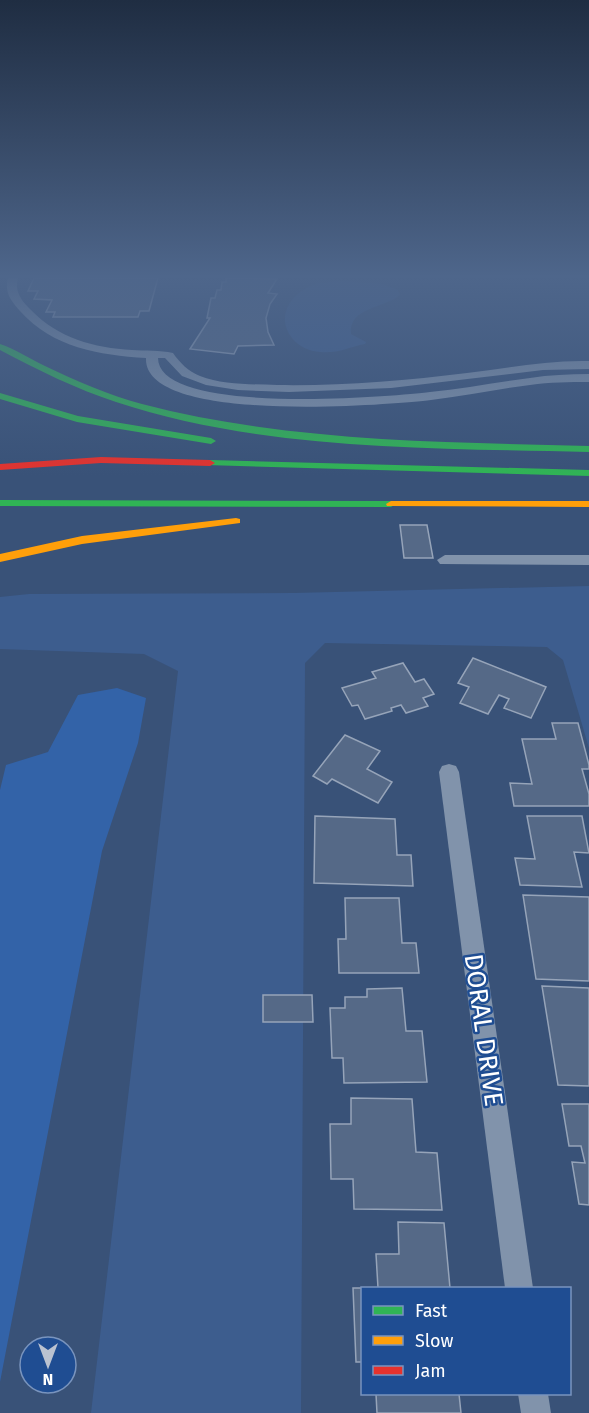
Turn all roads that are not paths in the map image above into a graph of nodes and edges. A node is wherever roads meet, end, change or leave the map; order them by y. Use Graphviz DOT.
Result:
graph roads {
  1 [pos="79,344"];
  2 [pos="0,347"];
  3 [pos="153,354"];
  4 [pos="589,365"];
  5 [pos="589,378"];
  6 [pos="0,396"];
  7 [pos="226,443"];
  8 [pos="282,448"];
  9 [pos="589,449"];
  10 [pos="589,455"];
  11 [pos="0,467"];
  12 [pos="589,473"];
  13 [pos="0,503"];
  14 [pos="436,504"];
  15 [pos="589,504"];
  16 [pos="282,517"];
  17 [pos="248,520"];
  18 [pos="0,558"];
  19 [pos="445,560"];
  20 [pos="589,560"];
  21 [pos="449,772"];
  22 [pos="519,1287"];
  23 [pos="533,1395"];
  24 [pos="536,1413"];
  1 -- 3 [label="street"];
  2 -- 9 [label="highway"];
  3 -- 4 [label="street"];
  3 -- 5 [label="street"];
  6 -- 7 [label="highway"];
  8 -- 10 [label="highway"];
  11 -- 12 [label="highway"];
  13 -- 14 [label="highway"];
  14 -- 15 [label="highway"];
  14 -- 16 [label="highway"];
  17 -- 18 [label="highway"];
  19 -- 20 [label="street"];
  21 -- 22 [label="street, DORAL DRIVE"];
  23 -- 24 [label="street"];
}
